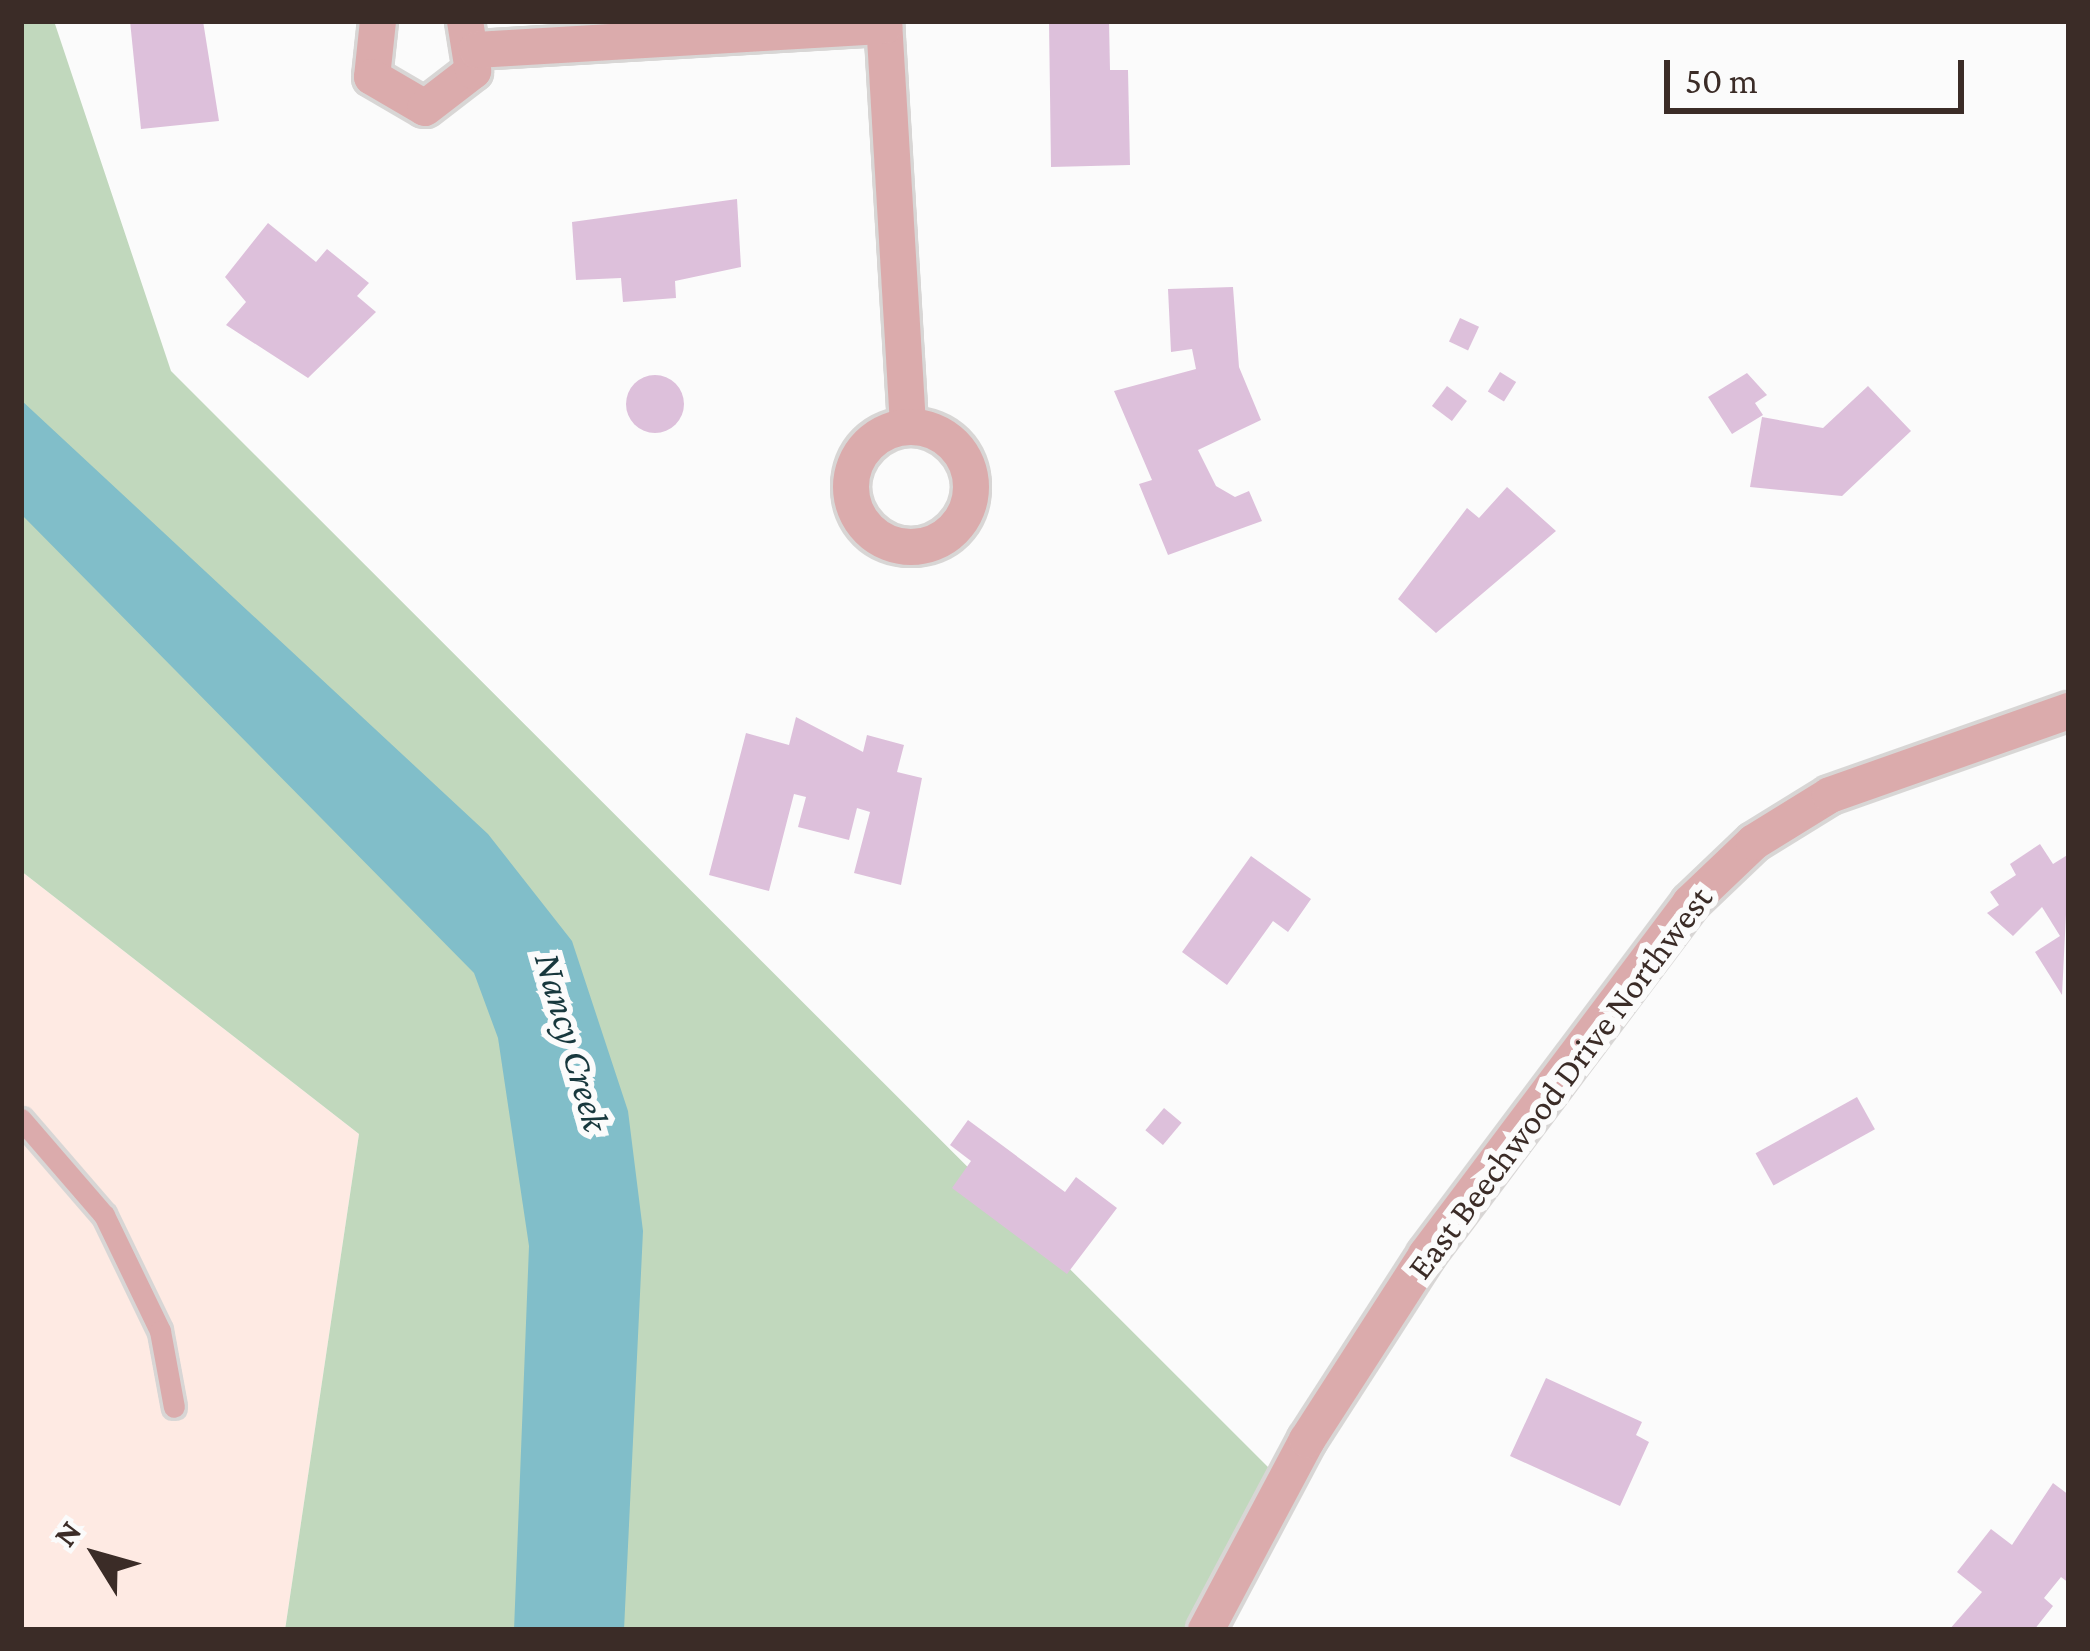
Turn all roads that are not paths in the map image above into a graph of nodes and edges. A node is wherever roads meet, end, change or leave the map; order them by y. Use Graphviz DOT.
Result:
graph roads {
  1 [pos="378,21"];
  2 [pos="884,24"];
  3 [pos="471,35"];
  4 [pos="908,426"];
  5 [pos="2069,711"];
  6 [pos="21,1119"];
  7 [pos="174,1407"];
  8 [pos="1206,1630"];
  1 -- 3 [label="street"];
  2 -- 3 [label="street"];
  2 -- 4 [label="street"];
  5 -- 8 [label="street, East Beechwood Drive Northwest"];
  6 -- 7 [label="lane"];
}
